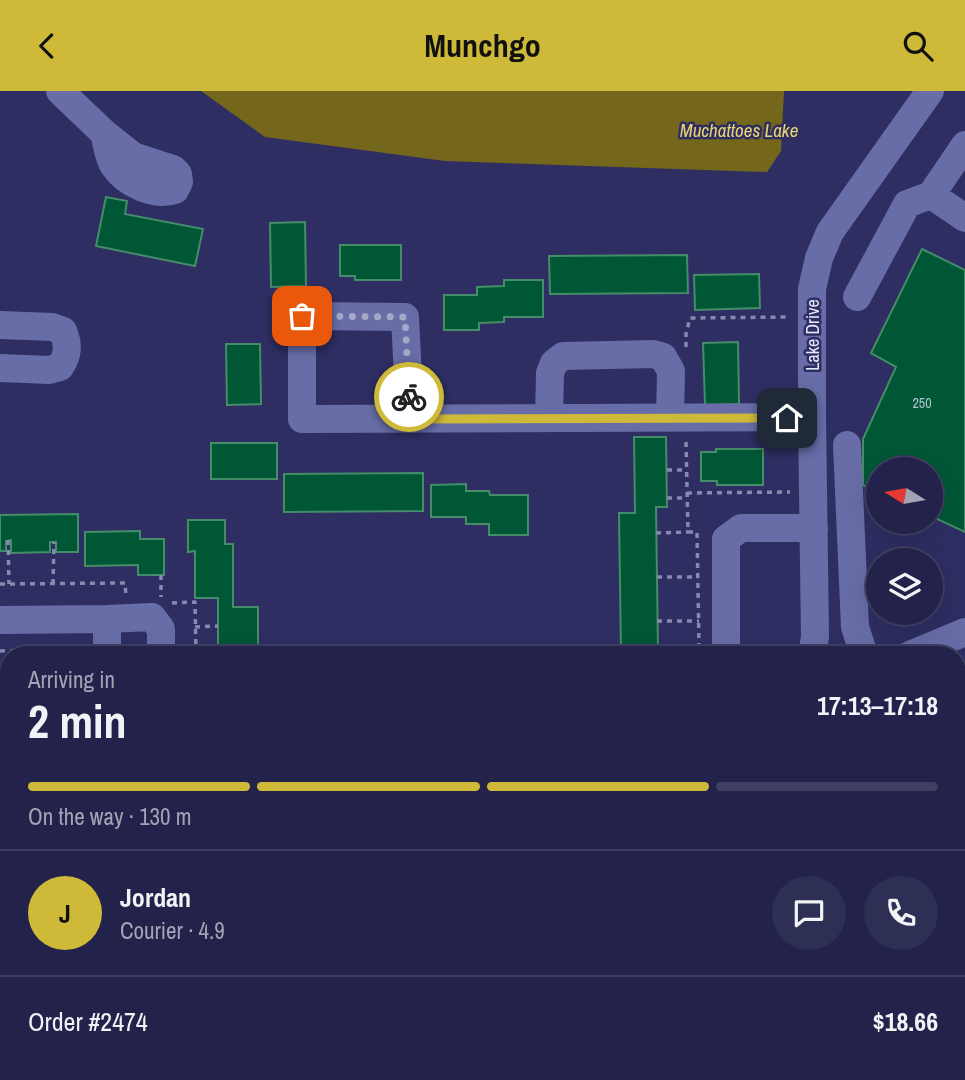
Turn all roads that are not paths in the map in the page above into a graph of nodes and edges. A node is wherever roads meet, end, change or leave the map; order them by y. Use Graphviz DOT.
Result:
graph roads {
  1 [pos="60,91"];
  2 [pos="930,91"];
  3 [pos="104,133"];
  4 [pos="965,145"];
  5 [pos="931,195"];
  6 [pos="965,218"];
  7 [pos="857,297"];
  8 [pos="0,325"];
  9 [pos="0,367"];
  10 [pos="812,417"];
  11 [pos="548,418"];
  12 [pos="678,418"];
  13 [pos="410,419"];
  14 [pos="847,445"];
  15 [pos="814,528"];
  16 [pos="117,610"];
  17 [pos="0,620"];
  18 [pos="965,632"];
  19 [pos="108,646"];
  20 [pos="161,646"];
  21 [pos="726,646"];
  22 [pos="814,646"];
  23 [pos="861,646"];
  24 [pos="932,646"];
  1 -- 3 [label="street"];
  2 -- 10 [label="street, Lake Drive"];
  4 -- 5 [label="street"];
  5 -- 6 [label="street"];
  5 -- 7 [label="street"];
  8 -- 9 [label="street"];
  10 -- 12 [label="street"];
  10 -- 15 [label="street, Lake Drive"];
  11 -- 12 [label="street"];
  11 -- 12 [label="street"];
  11 -- 13 [label="street"];
  13 -- 13 [label="street"];
  14 -- 23 [label="street"];
  15 -- 21 [label="street"];
  15 -- 22 [label="street, Lake Drive"];
  16 -- 17 [label="street"];
  16 -- 19 [label="street"];
  16 -- 20 [label="street"];
  18 -- 24 [label="street"];
}
